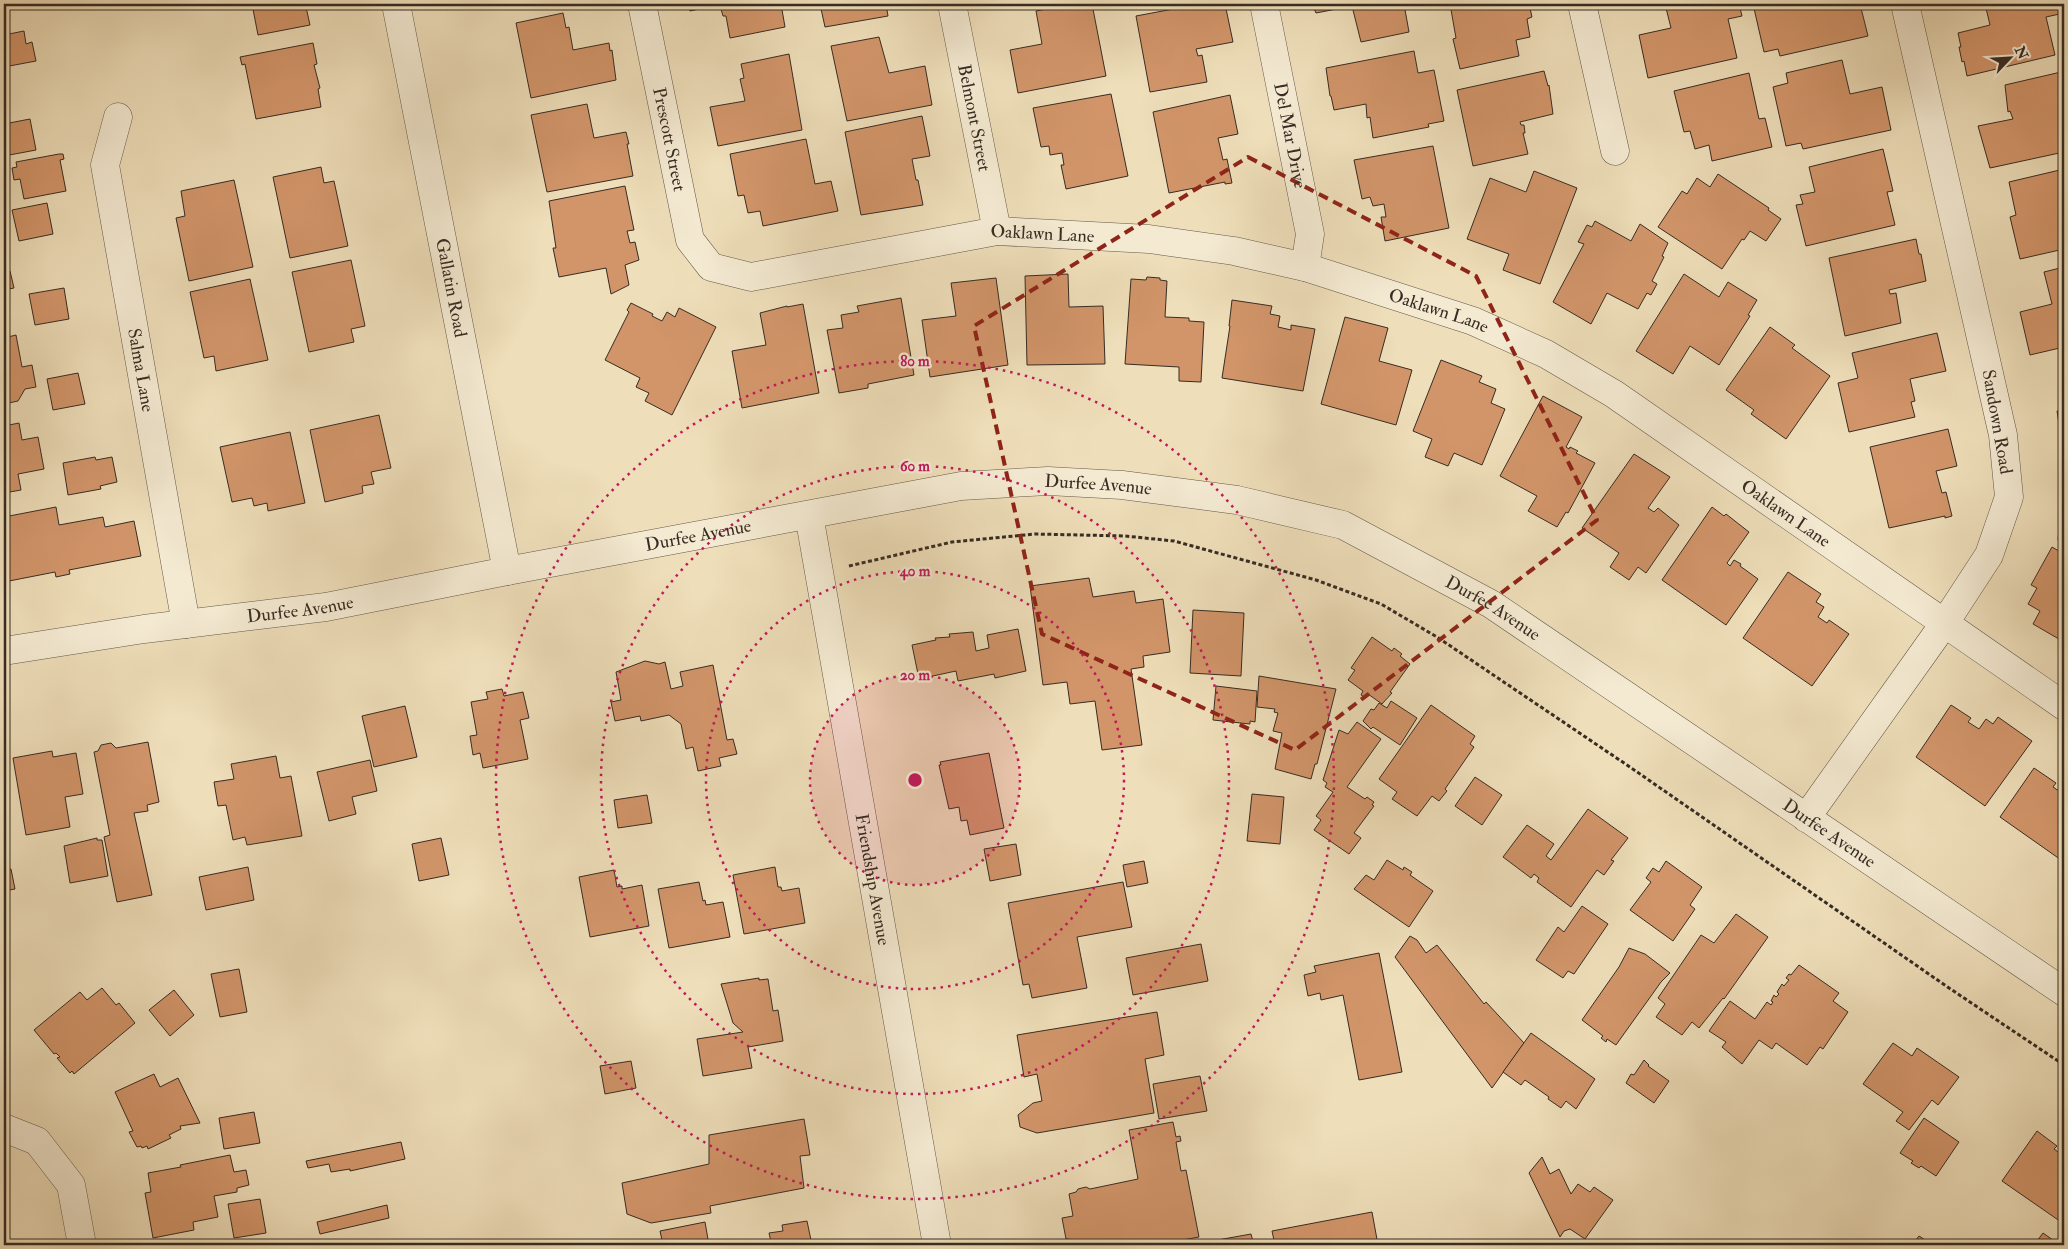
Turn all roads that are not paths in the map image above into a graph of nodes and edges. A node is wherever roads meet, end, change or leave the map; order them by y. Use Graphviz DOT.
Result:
graph roads {
  1 [pos="396,4"];
  2 [pos="642,4"];
  3 [pos="952,4"];
  4 [pos="1264,4"];
  5 [pos="1582,4"];
  6 [pos="1905,4"];
  7 [pos="118,117"];
  8 [pos="1615,151"];
  9 [pos="997,231"];
  10 [pos="1305,266"];
  11 [pos="711,267"];
  12 [pos="809,515"];
  13 [pos="507,571"];
  14 [pos="186,624"];
  15 [pos="1944,624"];
  16 [pos="4,651"];
  17 [pos="2064,706"];
  18 [pos="1806,818"];
  19 [pos="2064,992"];
  20 [pos="4,1128"];
  21 [pos="82,1245"];
  22 [pos="937,1245"];
  1 -- 13 [label="street, Gallatin Road"];
  2 -- 11 [label="street, Prescott Street"];
  3 -- 9 [label="street, Belmont Street"];
  4 -- 10 [label="street, Del Mar Drive"];
  5 -- 8 [label="street"];
  6 -- 15 [label="street, Sandown Road"];
  7 -- 14 [label="street, Salma Lane"];
  9 -- 10 [label="street, Oaklawn Lane"];
  9 -- 11 [label="street, Oaklawn Lane"];
  10 -- 15 [label="street, Oaklawn Lane"];
  12 -- 13 [label="street, Durfee Avenue"];
  12 -- 18 [label="street, Durfee Avenue"];
  12 -- 22 [label="street, Friendship Avenue"];
  13 -- 14 [label="street, Durfee Avenue"];
  14 -- 16 [label="street, Durfee Avenue"];
  15 -- 17 [label="street, Oaklawn Lane"];
  15 -- 18 [label="street, Sandown Road"];
  18 -- 19 [label="street, Durfee Avenue"];
  20 -- 21 [label="street"];
}
